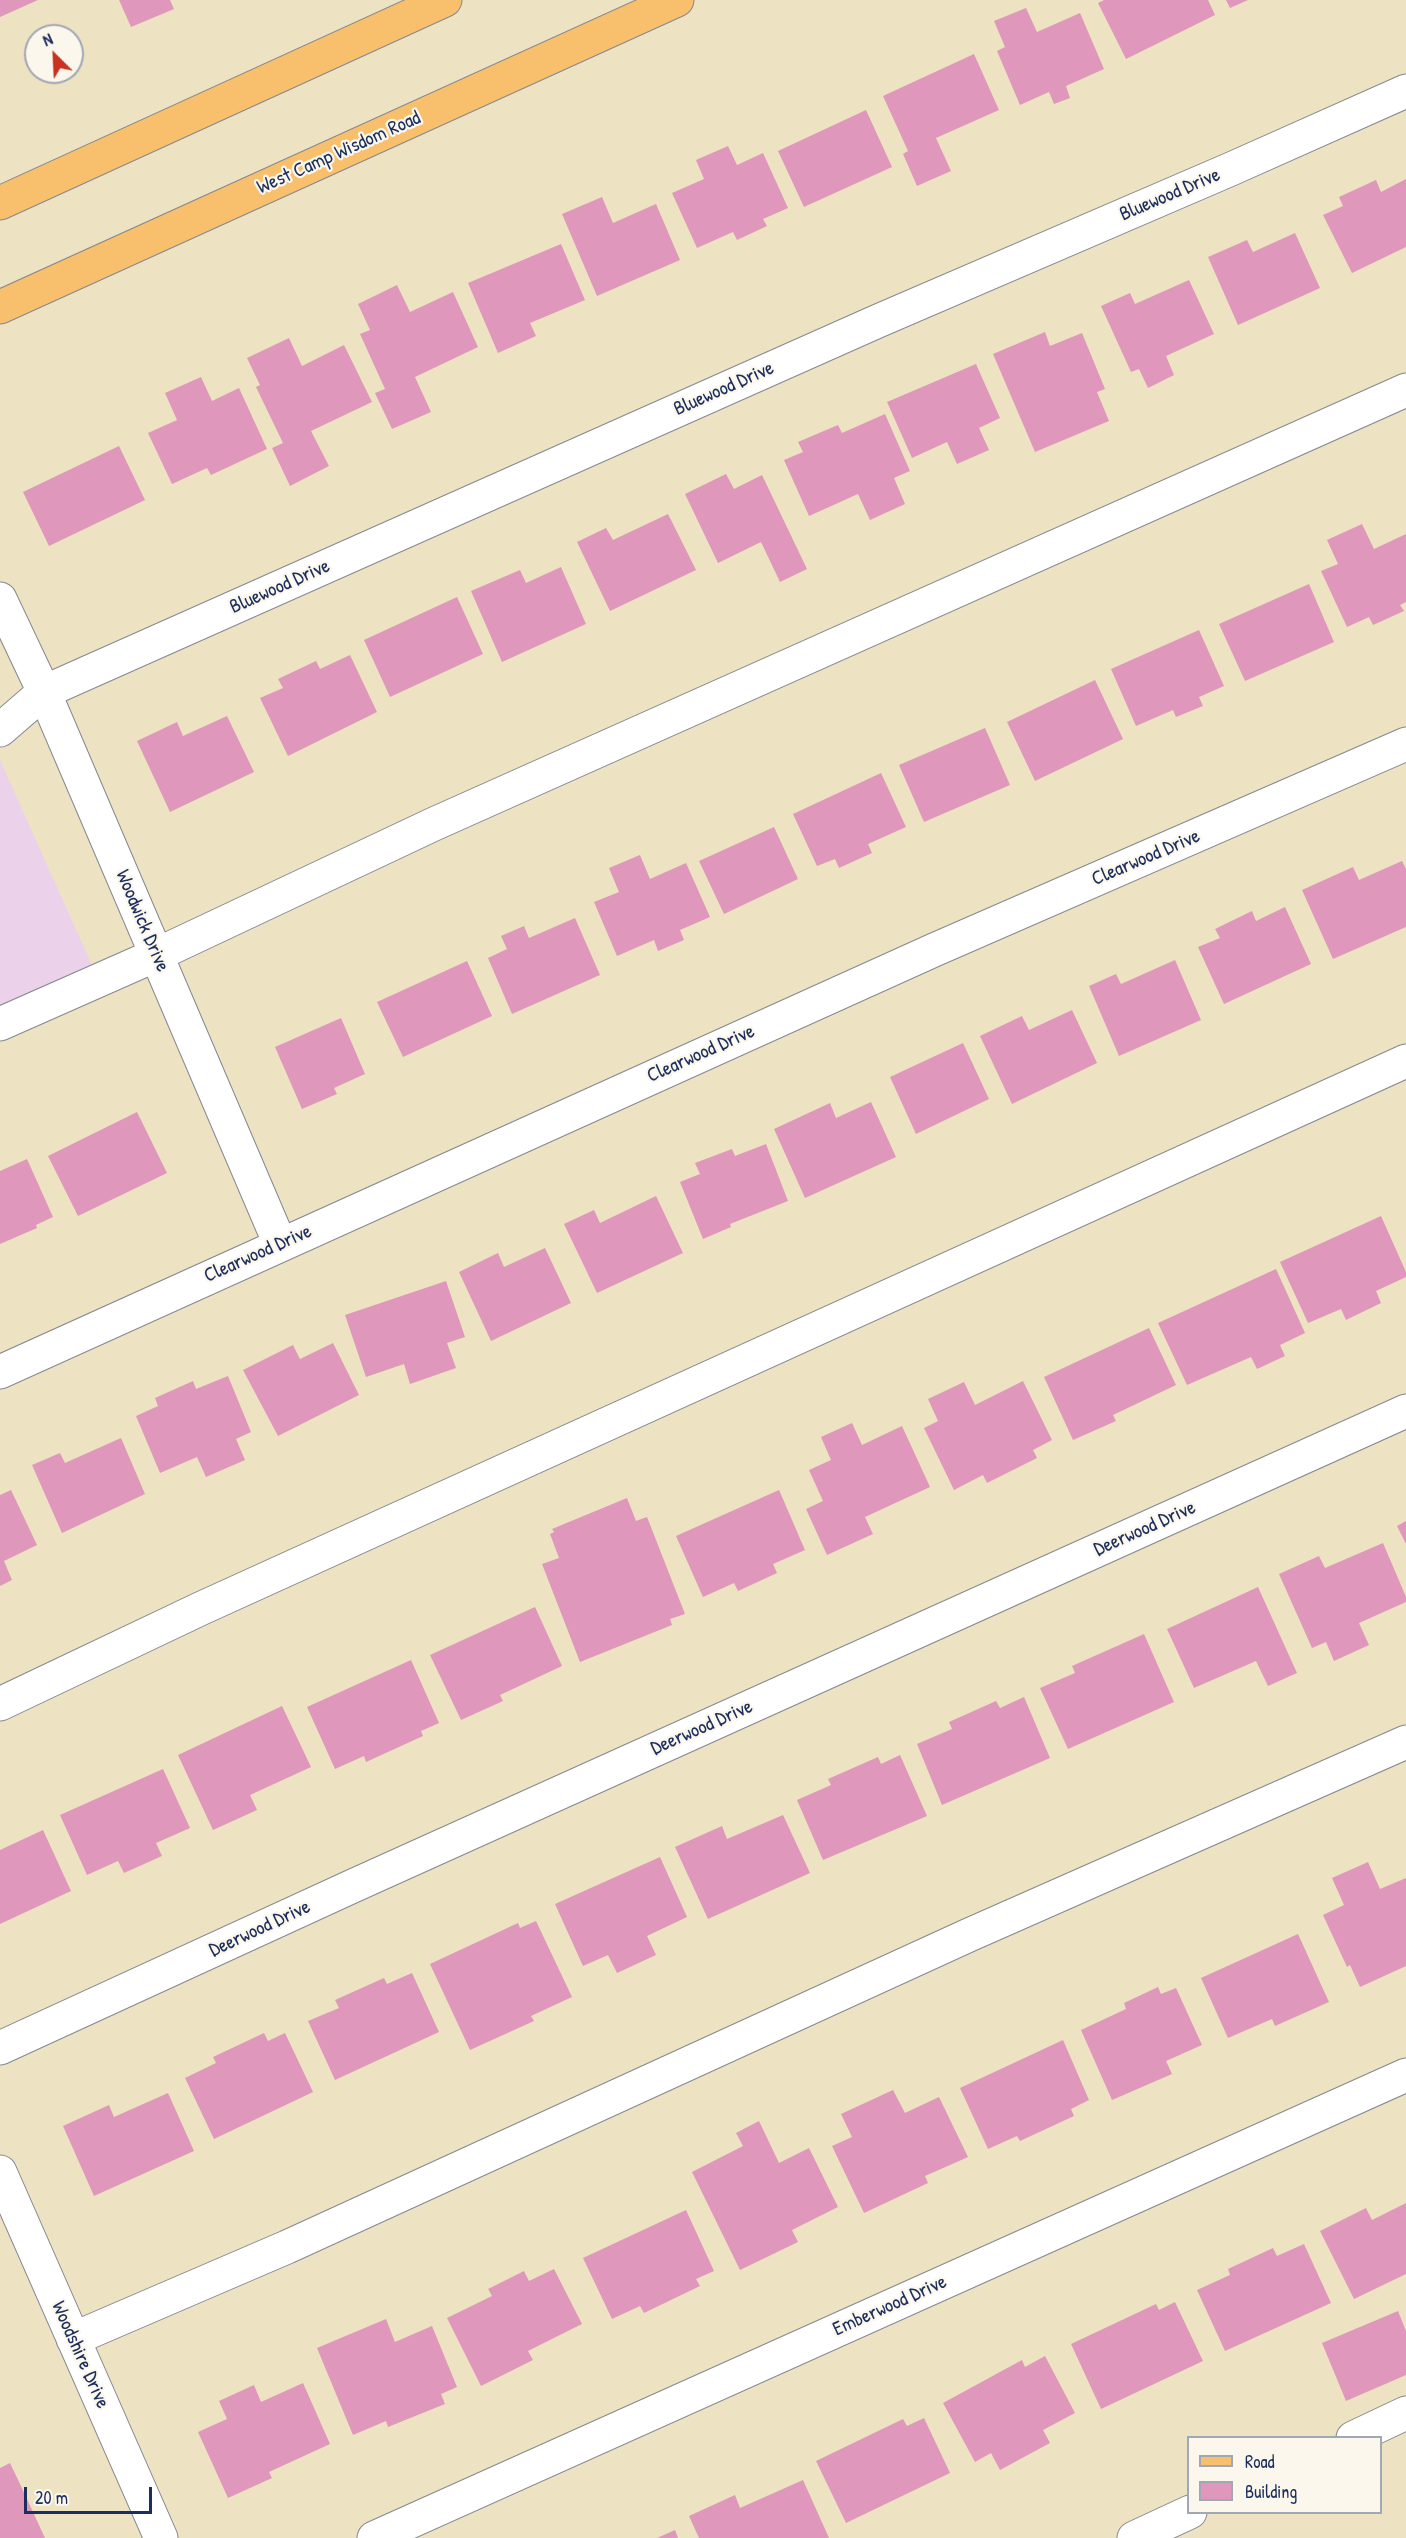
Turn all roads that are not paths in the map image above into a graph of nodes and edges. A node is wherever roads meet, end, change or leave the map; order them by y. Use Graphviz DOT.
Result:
graph roads {
  1 [pos="445,0"];
  2 [pos="677,0"];
  3 [pos="1406,91"];
  4 [pos="0,203"];
  5 [pos="0,307"];
  6 [pos="1406,390"];
  7 [pos="0,599"];
  8 [pos="44,692"];
  9 [pos="0,730"];
  10 [pos="1406,744"];
  11 [pos="156,956"];
  12 [pos="0,1024"];
  13 [pos="1406,1061"];
  14 [pos="280,1244"];
  15 [pos="0,1372"];
  16 [pos="1406,1411"];
  17 [pos="0,1704"];
  18 [pos="1406,1742"];
  19 [pos="0,2048"];
  20 [pos="1406,2075"];
  21 [pos="0,2172"];
  22 [pos="73,2339"];
  23 [pos="1406,2413"];
  24 [pos="1357,2436"];
  25 [pos="1187,2513"];
  26 [pos="161,2538"];
  27 [pos="374,2538"];
  28 [pos="1134,2538"];
  1 -- 4 [label="main road"];
  2 -- 5 [label="main road, West Camp Wisdom Road"];
  3 -- 8 [label="street, Bluewood Drive"];
  6 -- 11 [label="street"];
  7 -- 8 [label="street, Woodwick Drive"];
  8 -- 9 [label="street, Bluewood Drive"];
  8 -- 11 [label="street, Woodwick Drive"];
  10 -- 14 [label="street, Clearwood Drive"];
  11 -- 12 [label="street"];
  11 -- 14 [label="street, Woodwick Drive"];
  13 -- 17 [label="street"];
  14 -- 15 [label="street, Clearwood Drive"];
  16 -- 19 [label="street, Deerwood Drive"];
  18 -- 22 [label="street"];
  20 -- 27 [label="street, Emberwood Drive"];
  21 -- 22 [label="street, Woodshire Drive"];
  22 -- 26 [label="street, Woodshire Drive"];
  23 -- 24 [label="street"];
  25 -- 28 [label="street"];
}
